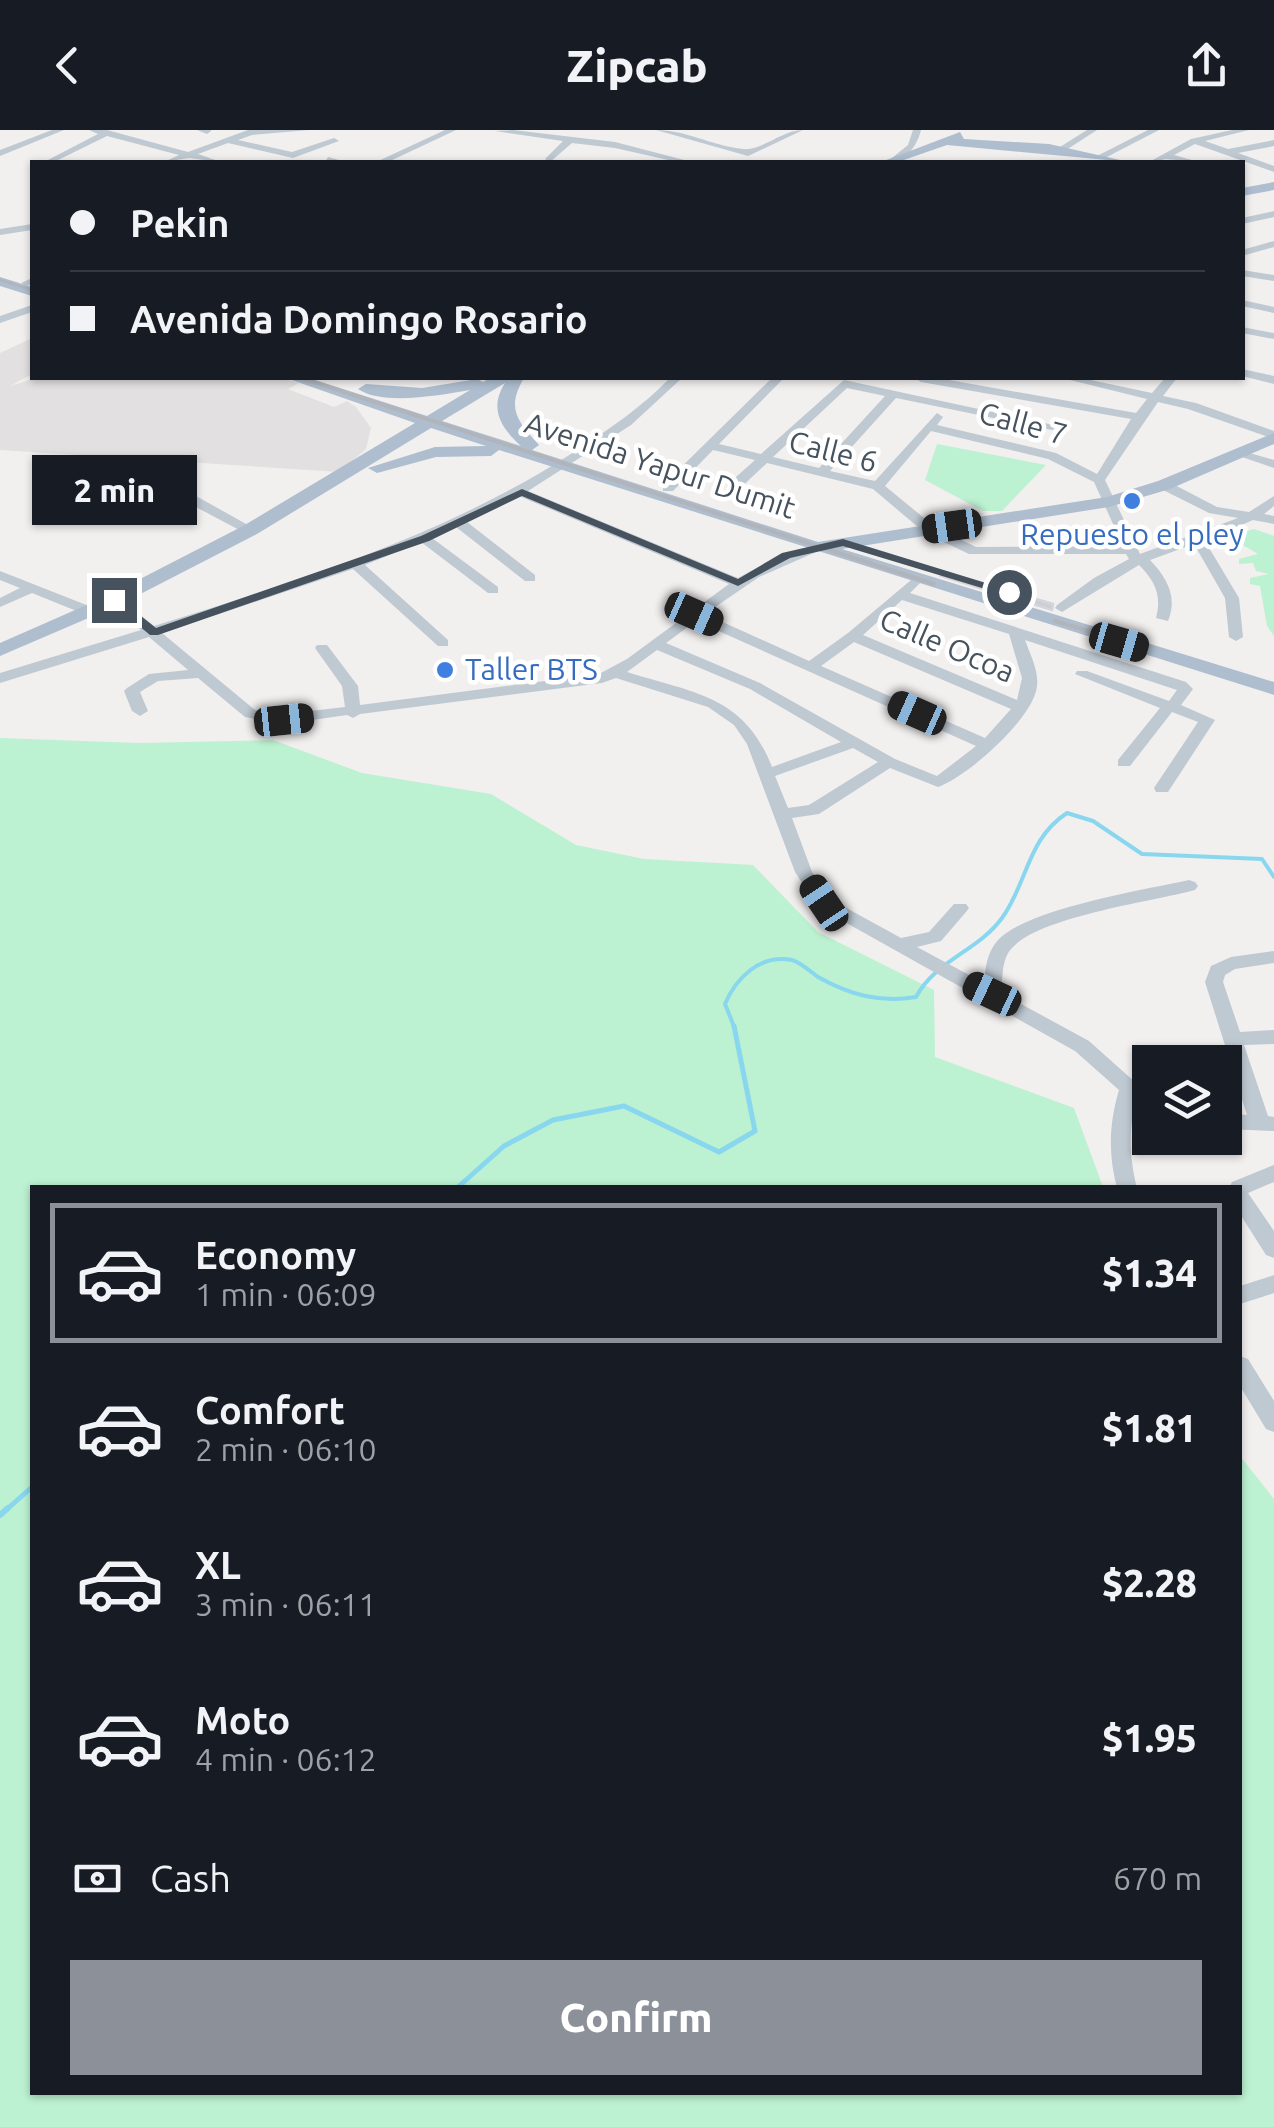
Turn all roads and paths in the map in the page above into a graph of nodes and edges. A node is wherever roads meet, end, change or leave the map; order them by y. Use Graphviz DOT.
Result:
graph roads {
  1 [pos="45,130"];
  2 [pos="60,130"];
  3 [pos="93,130"];
  4 [pos="146,130"];
  5 [pos="305,130"];
  6 [pos="660,130"];
  7 [pos="799,130"];
  8 [pos="1093,130"];
  9 [pos="1155,130"];
  10 [pos="1245,130"];
  11 [pos="448,131"];
  12 [pos="499,131"];
  13 [pos="1229,131"];
  14 [pos="106,133"];
  15 [pos="917,135"];
  16 [pos="718,136"];
  17 [pos="970,136"];
  18 [pos="127,138"];
  19 [pos="230,141"];
  20 [pos="706,141"];
  21 [pos="1194,141"];
  22 [pos="334,142"];
  23 [pos="568,142"];
  24 [pos="940,143"];
  25 [pos="1274,143"];
  26 [pos="0,150"];
  27 [pos="1060,150"];
  28 [pos="1227,152"];
  29 [pos="193,156"];
  30 [pos="1100,157"];
  31 [pos="550,158"];
  32 [pos="1159,159"];
  33 [pos="52,160"];
  34 [pos="176,160"];
  35 [pos="208,160"];
  36 [pos="386,160"];
  37 [pos="625,160"];
  38 [pos="625,160"];
  39 [pos="679,160"];
  40 [pos="891,160"];
  41 [pos="894,160"];
  42 [pos="1114,160"];
  43 [pos="1271,166"];
  44 [pos="1255,176"];
  45 [pos="1274,183"];
  46 [pos="1245,191"];
  47 [pos="1274,214"];
  48 [pos="1245,220"];
  49 [pos="30,227"];
  50 [pos="0,232"];
  51 [pos="1245,241"];
  52 [pos="1271,246"];
  53 [pos="1245,253"];
  54 [pos="1245,273"];
  55 [pos="0,278"];
  56 [pos="1274,278"];
  57 [pos="30,285"];
  58 [pos="1245,304"];
  59 [pos="30,309"];
  60 [pos="1274,310"];
  61 [pos="0,320"];
  62 [pos="1245,331"];
  63 [pos="1274,336"];
  64 [pos="1245,373"];
  65 [pos="302,380"];
  66 [pos="324,380"];
  67 [pos="492,380"];
  68 [pos="496,380"];
  69 [pos="512,380"];
  70 [pos="515,380"];
  71 [pos="674,380"];
  72 [pos="776,380"];
  73 [pos="957,380"];
  74 [pos="1078,380"];
  75 [pos="1169,380"];
  76 [pos="1274,380"];
  77 [pos="994,383"];
  78 [pos="345,390"];
  79 [pos="894,393"];
  80 [pos="1156,396"];
  81 [pos="1069,402"];
  82 [pos="947,404"];
  83 [pos="976,410"];
  84 [pos="1139,417"];
  85 [pos="440,421"];
  86 [pos="1052,426"];
  87 [pos="930,427"];
  88 [pos="1274,437"];
  89 [pos="713,446"];
  90 [pos="528,449"];
  91 [pos="1035,452"];
  92 [pos="1240,452"];
  93 [pos="762,460"];
  94 [pos="569,463"];
  95 [pos="1274,464"];
  96 [pos="357,473"];
  97 [pos="820,474"];
  98 [pos="1100,480"];
  99 [pos="1164,485"];
  100 [pos="878,486"];
  101 [pos="668,488"];
  102 [pos="732,488"];
  103 [pos="522,492"];
  104 [pos="182,494"];
  105 [pos="1274,500"];
  106 [pos="1109,502"];
  107 [pos="1257,515"];
  108 [pos="1274,520"];
  109 [pos="458,523"];
  110 [pos="250,530"];
  111 [pos="930,530"];
  112 [pos="772,534"];
  113 [pos="899,534"];
  114 [pos="425,539"];
  115 [pos="1199,542"];
  116 [pos="843,543"];
  117 [pos="818,548"];
  118 [pos="786,556"];
  119 [pos="1136,557"];
  120 [pos="898,559"];
  121 [pos="356,564"];
  122 [pos="172,571"];
  123 [pos="0,576"];
  124 [pos="530,578"];
  125 [pos="917,579"];
  126 [pos="738,583"];
  127 [pos="32,588"];
  128 [pos="493,590"];
  129 [pos="902,595"];
  130 [pos="114,600"];
  131 [pos="0,602"];
  132 [pos="1062,608"];
  133 [pos="89,611"];
  134 [pos="694,614"];
  135 [pos="1163,618"];
  136 [pos="1015,630"];
  137 [pos="154,632"];
  138 [pos="853,636"];
  139 [pos="1236,637"];
  140 [pos="443,643"];
  141 [pos="656,644"];
  142 [pos="322,648"];
  143 [pos="0,650"];
  144 [pos="811,666"];
  145 [pos="616,673"];
  146 [pos="203,674"];
  147 [pos="1082,674"];
  148 [pos="0,678"];
  149 [pos="1274,678"];
  150 [pos="1274,689"];
  151 [pos="1020,706"];
  152 [pos="1171,706"];
  153 [pos="140,711"];
  154 [pos="354,713"];
  155 [pos="855,742"];
  156 [pos="987,745"];
  157 [pos="889,762"];
  158 [pos="1124,762"];
  159 [pos="767,774"];
  160 [pos="1162,788"];
  161 [pos="782,814"];
  162 [pos="1190,886"];
  163 [pos="960,908"];
  164 [pos="901,948"];
  165 [pos="1274,957"];
  166 [pos="992,994"];
  167 [pos="1274,1038"];
  168 [pos="1234,1039"];
  169 [pos="1129,1088"];
  170 [pos="1132,1090"];
  171 [pos="1242,1122"];
  172 [pos="1267,1124"];
  173 [pos="1274,1173"];
  174 [pos="1126,1185"];
  175 [pos="1242,1187"];
  176 [pos="1242,1200"];
  177 [pos="1274,1249"];
  178 [pos="1274,1284"];
  179 [pos="1242,1294"];
  180 [pos="1242,1369"];
  181 [pos="1274,1422"];
  1 -- 26 [label="street"];
  2 -- 26 [label="street"];
  3 -- 14 [label="street"];
  4 -- 18 [label="street"];
  5 -- 19 [label="street"];
  6 -- 20 [label="street"];
  7 -- 20 [label="street"];
  8 -- 27 [label="street"];
  9 -- 30 [label="street"];
  10 -- 13 [label="street"];
  11 -- 36 [label="street"];
  12 -- 23 [label="street"];
  13 -- 21 [label="street"];
  14 -- 18 [label="street"];
  14 -- 33 [label="street"];
  15 -- 24 [label="street"];
  15 -- 40 [label="street"];
  16 -- 20 [label="street"];
  17 -- 24 [label="main road"];
  17 -- 27 [label="main road"];
  18 -- 29 [label="street"];
  19 -- 22 [label="street"];
  19 -- 29 [label="street"];
  21 -- 28 [label="street"];
  21 -- 32 [label="street"];
  23 -- 31 [label="street"];
  23 -- 37 [label="street"];
  24 -- 27 [label="main road"];
  24 -- 41 [label="main road"];
  25 -- 28 [label="street"];
  27 -- 30 [label="main road"];
  28 -- 43 [label="street"];
  29 -- 34 [label="street"];
  29 -- 35 [label="street"];
  30 -- 42 [label="main road"];
  38 -- 39 [label="street"];
  44 -- 45 [label="street"];
  45 -- 46 [label="main road"];
  47 -- 48 [label="street"];
  49 -- 50 [label="street"];
  51 -- 52 [label="street"];
  52 -- 53 [label="street"];
  54 -- 56 [label="street"];
  55 -- 57 [label="main road"];
  58 -- 60 [label="street"];
  59 -- 61 [label="street"];
  62 -- 63 [label="street"];
  64 -- 76 [label="street"];
  65 -- 78 [label="main road"];
  66 -- 78 [label="main road"];
  67 -- 78 [label="main road"];
  68 -- 85 [label="main road"];
  69 -- 85 [label="main road"];
  70 -- 90 [label="main road"];
  71 -- 94 [label="street"];
  72 -- 89 [label="street"];
  73 -- 77 [label="street"];
  74 -- 80 [label="street"];
  75 -- 80 [label="street"];
  77 -- 81 [label="street"];
  77 -- 83 [label="street"];
  78 -- 85 [label="main road, Avenida Yapur Dumit"];
  78 -- 96 [label="main road"];
  79 -- 82 [label="street"];
  79 -- 93 [label="street"];
  79 -- 97 [label="street"];
  80 -- 84 [label="street"];
  80 -- 88 [label="street"];
  81 -- 84 [label="street"];
  81 -- 86 [label="street"];
  82 -- 83 [label="street"];
  82 -- 87 [label="street"];
  83 -- 86 [label="street"];
  84 -- 98 [label="street"];
  85 -- 90 [label="main road, Avenida Yapur Dumit"];
  85 -- 96 [label="main road"];
  86 -- 91 [label="street"];
  87 -- 91 [label="street, Calle 7"];
  87 -- 100 [label="street"];
  88 -- 92 [label="main road"];
  89 -- 93 [label="street, Calle 6"];
  89 -- 101 [label="street"];
  90 -- 94 [label="main road, Avenida Yapur Dumit"];
  90 -- 96 [label="main road"];
  91 -- 98 [label="street, Calle 7"];
  92 -- 95 [label="street"];
  92 -- 99 [label="main road"];
  93 -- 97 [label="street, Calle 6"];
  93 -- 102 [label="street"];
  94 -- 101 [label="main road, Avenida Yapur Dumit"];
  94 -- 103 [label="street"];
  94 -- 112 [label="main road, Avenida Yapur Dumit"];
  96 -- 110 [label="main road"];
  96 -- 122 [label="main road"];
  97 -- 100 [label="street, Calle 6"];
  98 -- 106 [label="street"];
  99 -- 106 [label="main road"];
  99 -- 107 [label="street"];
  100 -- 111 [label="street, Calle 6"];
  101 -- 116 [label="main road, Avenida Yapur Dumit"];
  103 -- 109 [label="street"];
  103 -- 126 [label="street"];
  104 -- 110 [label="street"];
  105 -- 107 [label="street"];
  106 -- 111 [label="main road"];
  106 -- 119 [label="street"];
  107 -- 108 [label="street"];
  107 -- 115 [label="street"];
  109 -- 114 [label="street"];
  109 -- 124 [label="street"];
  110 -- 122 [label="main road"];
  111 -- 113 [label="main road"];
  111 -- 119 [label="street, Calle 6"];
  112 -- 117 [label="main road, Avenida Yapur Dumit"];
  112 -- 118 [label="main road"];
  113 -- 116 [label="main road"];
  113 -- 120 [label="main road"];
  114 -- 121 [label="street"];
  114 -- 128 [label="street"];
  115 -- 119 [label="street"];
  115 -- 139 [label="street"];
  116 -- 117 [label="main road"];
  116 -- 120 [label="main road, Avenida Yapur Dumit"];
  117 -- 118 [label="street"];
  117 -- 125 [label="main road, Avenida Yapur Dumit"];
  118 -- 126 [label="street"];
  119 -- 132 [label="street"];
  119 -- 135 [label="street"];
  120 -- 132 [label="main road, Avenida Yapur Dumit"];
  121 -- 137 [label="street"];
  121 -- 140 [label="street"];
  122 -- 130 [label="main road"];
  123 -- 127 [label="street"];
  125 -- 129 [label="street"];
  125 -- 150 [label="main road, Avenida Yapur Dumit"];
  126 -- 134 [label="street"];
  127 -- 131 [label="street"];
  127 -- 133 [label="street"];
  129 -- 136 [label="street"];
  129 -- 138 [label="street"];
  130 -- 133 [label="main road"];
  130 -- 137 [label="street"];
  132 -- 149 [label="main road, Avenida Yapur Dumit"];
  133 -- 143 [label="main road"];
  134 -- 141 [label="street"];
  134 -- 144 [label="street"];
  136 -- 151 [label="street"];
  136 -- 152 [label="street"];
  137 -- 146 [label="street"];
  137 -- 148 [label="street"];
  138 -- 144 [label="street"];
  138 -- 151 [label="street, Calle Ocoa"];
  141 -- 145 [label="street"];
  141 -- 155 [label="street"];
  142 -- 154 [label="street"];
  144 -- 156 [label="street"];
  145 -- 154 [label="street"];
  145 -- 159 [label="street"];
  146 -- 153 [label="street"];
  146 -- 154 [label="street"];
  147 -- 152 [label="street"];
  151 -- 156 [label="street"];
  152 -- 158 [label="street"];
  152 -- 160 [label="street"];
  155 -- 157 [label="street"];
  155 -- 159 [label="street"];
  156 -- 157 [label="street"];
  157 -- 161 [label="street"];
  159 -- 161 [label="street"];
  161 -- 164 [label="street"];
  162 -- 166 [label="street"];
  163 -- 164 [label="street"];
  164 -- 166 [label="street"];
  165 -- 168 [label="street"];
  166 -- 169 [label="street"];
  167 -- 168 [label="street"];
  168 -- 172 [label="street"];
  169 -- 170 [label="street"];
  169 -- 174 [label="street"];
  171 -- 172 [label="street"];
  173 -- 175 [label="street"];
  176 -- 177 [label="street"];
  178 -- 179 [label="street"];
  180 -- 181 [label="street"];
}
